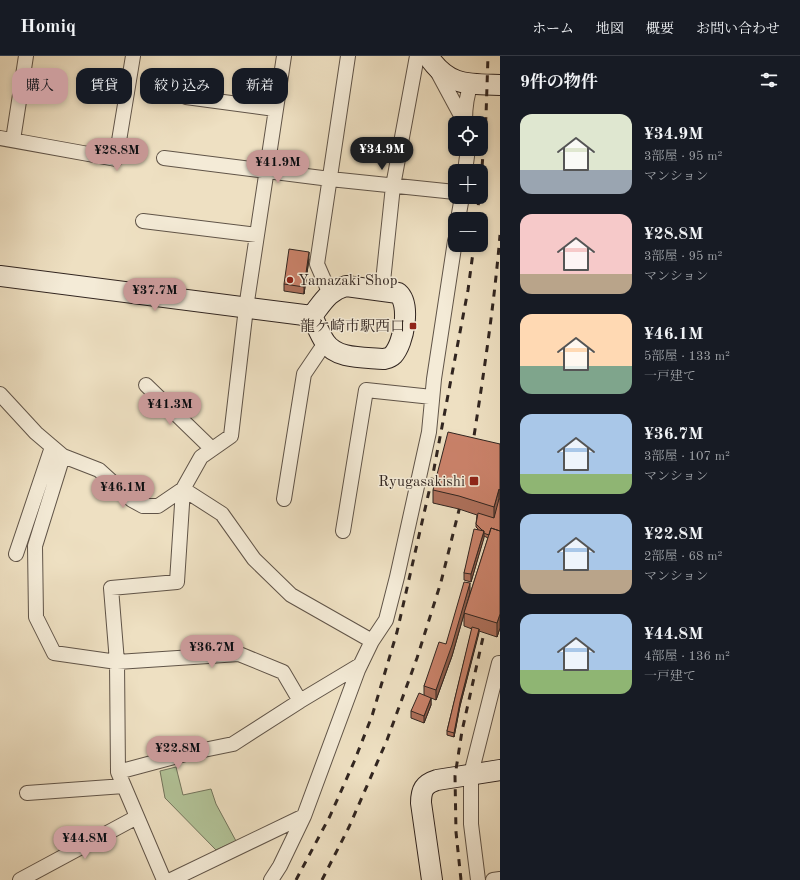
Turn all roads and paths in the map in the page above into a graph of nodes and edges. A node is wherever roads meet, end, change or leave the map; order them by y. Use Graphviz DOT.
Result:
graph roads {
  1 [pos="26,56"];
  2 [pos="133,56"];
  3 [pos="284,56"];
  4 [pos="348,56"];
  5 [pos="416,56"];
  6 [pos="432,61"];
  7 [pos="471,84"];
  8 [pos="500,85"];
  9 [pos="224,102"];
  10 [pos="275,109"];
  11 [pos="461,116"];
  12 [pos="465,116"];
  13 [pos="6,139"];
  14 [pos="164,158"];
  15 [pos="266,172"];
  16 [pos="330,179"];
  17 [pos="393,186"];
  18 [pos="448,191"];
  19 [pos="143,221"];
  20 [pos="257,235"];
  21 [pos="453,252"];
  22 [pos="0,276"];
  23 [pos="382,291"];
  24 [pos="330,294"];
  25 [pos="246,308"];
  26 [pos="312,316"];
  27 [pos="325,343"];
  28 [pos="146,385"];
  29 [pos="0,394"];
  30 [pos="432,397"];
  31 [pos="52,447"];
  32 [pos="212,449"];
  33 [pos="64,456"];
  34 [pos="183,489"];
  35 [pos="284,499"];
  36 [pos="343,531"];
  37 [pos="16,554"];
  38 [pos="372,641"];
  39 [pos="118,662"];
  40 [pos="500,663"];
  41 [pos="360,665"];
  42 [pos="300,701"];
  43 [pos="500,770"];
  44 [pos="118,772"];
  45 [pos="471,774"];
  46 [pos="124,786"];
  47 [pos="27,793"];
  48 [pos="304,816"];
  49 [pos="137,817"];
  50 [pos="500,879"];
  51 [pos="20,880"];
  52 [pos="164,880"];
  53 [pos="171,880"];
  54 [pos="271,880"];
  55 [pos="432,880"];
  56 [pos="478,880"];
  57 [pos="493,880"];
  1 -- 13 [label="street"];
  2 -- 13 [label="street"];
  3 -- 10 [label="street"];
  4 -- 16 [label="street"];
  5 -- 17 [label="street"];
  6 -- 7 [label="street"];
  6 -- 11 [label="street"];
  7 -- 8 [label="street"];
  7 -- 12 [label="street"];
  9 -- 10 [label="street"];
  10 -- 15 [label="street"];
  14 -- 15 [label="street"];
  15 -- 16 [label="street"];
  15 -- 20 [label="street"];
  16 -- 17 [label="street"];
  16 -- 24 [label="street"];
  17 -- 18 [label="street"];
  17 -- 23 [label="street"];
  19 -- 20 [label="street"];
  20 -- 25 [label="street"];
  21 -- 30 [label="street"];
  22 -- 25 [label="street"];
  23 -- 24 [label="street"];
  23 -- 27 [label="street"];
  24 -- 26 [label="street"];
  25 -- 26 [label="street"];
  25 -- 32 [label="street"];
  26 -- 27 [label="street"];
  27 -- 35 [label="street"];
  28 -- 32 [label="street"];
  29 -- 31 [label="street"];
  30 -- 36 [label="street"];
  30 -- 38 [label="street"];
  31 -- 33 [label="street"];
  31 -- 37 [label="street"];
  32 -- 34 [label="street"];
  33 -- 34 [label="street"];
  33 -- 39 [label="street"];
  34 -- 38 [label="street"];
  34 -- 39 [label="street"];
  38 -- 41 [label="street"];
  39 -- 42 [label="street"];
  39 -- 44 [label="street"];
  40 -- 45 [label="street"];
  41 -- 42 [label="street"];
  41 -- 48 [label="street"];
  42 -- 44 [label="street"];
  43 -- 45 [label="street"];
  44 -- 46 [label="street"];
  45 -- 55 [label="street"];
  45 -- 56 [label="street"];
  46 -- 47 [label="street"];
  46 -- 49 [label="street"];
  48 -- 53 [label="street"];
  48 -- 54 [label="street"];
  49 -- 51 [label="street"];
  49 -- 52 [label="street"];
  50 -- 57 [label="street"];
}
